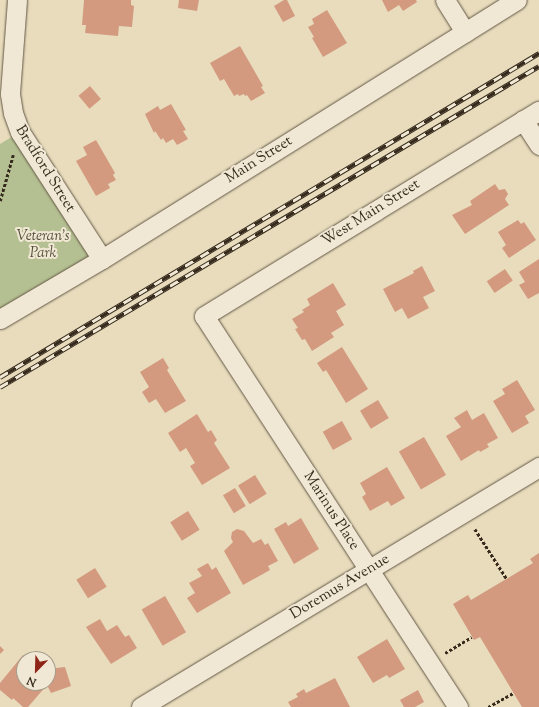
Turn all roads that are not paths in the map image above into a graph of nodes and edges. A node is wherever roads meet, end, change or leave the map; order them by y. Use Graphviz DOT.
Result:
graph roads {
  1 [pos="18,0"];
  2 [pos="445,0"];
  3 [pos="518,0"];
  4 [pos="465,32"];
  5 [pos="539,111"];
  6 [pos="522,120"];
  7 [pos="539,145"];
  8 [pos="102,259"];
  9 [pos="204,316"];
  10 [pos="0,319"];
  11 [pos="539,466"];
  12 [pos="369,569"];
  13 [pos="141,707"];
  14 [pos="458,707"];
  1 -- 8 [label="street, Bradford Street"];
  2 -- 4 [label="street"];
  3 -- 4 [label="street, Main Street"];
  4 -- 8 [label="street, Main Street"];
  5 -- 6 [label="street, West Main Street"];
  6 -- 7 [label="street"];
  6 -- 9 [label="street, West Main Street"];
  8 -- 10 [label="street, Main Street"];
  9 -- 12 [label="street, Marinus Place"];
  11 -- 12 [label="street, Doremus Avenue"];
  12 -- 13 [label="street, Doremus Avenue"];
  12 -- 14 [label="street, Marinus Place"];
}
